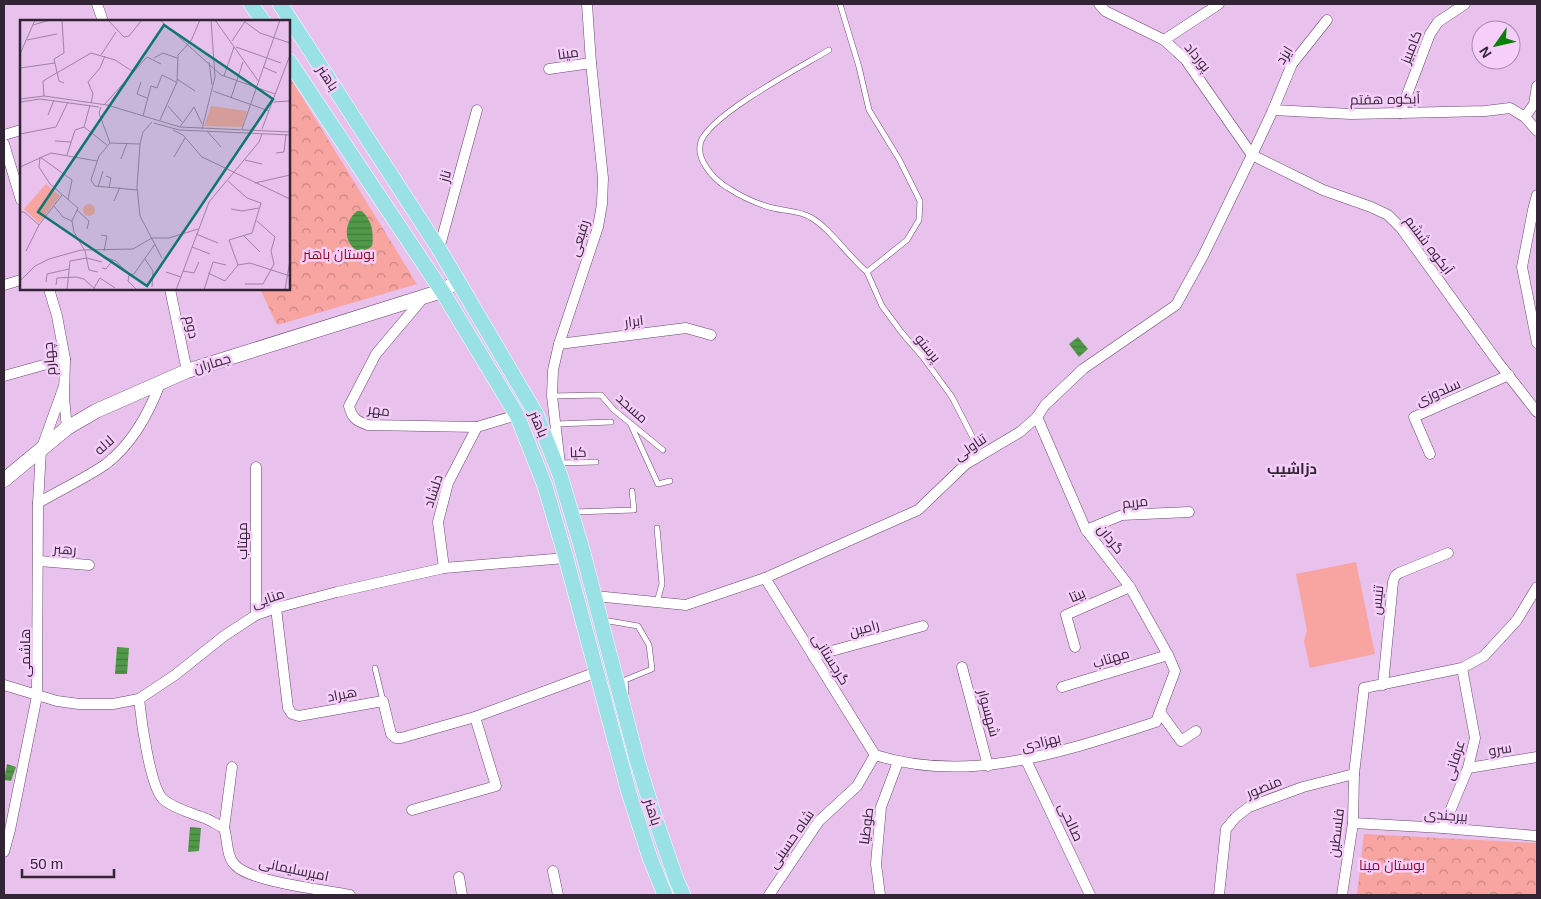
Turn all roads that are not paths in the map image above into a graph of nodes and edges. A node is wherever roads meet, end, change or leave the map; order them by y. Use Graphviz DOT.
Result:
graph roads {
  1 [pos="97,4"];
  2 [pos="251,4"];
  3 [pos="280,4"];
  4 [pos="587,4"];
  5 [pos="840,4"];
  6 [pos="1099,4"];
  7 [pos="1219,4"];
  8 [pos="1464,4"];
  9 [pos="103,20"];
  10 [pos="262,20"];
  11 [pos="1327,20"];
  12 [pos="1164,40"];
  13 [pos="829,50"];
  14 [pos="290,63"];
  15 [pos="591,64"];
  16 [pos="550,69"];
  17 [pos="1537,86"];
  18 [pos="477,110"];
  19 [pos="1273,110"];
  20 [pos="1400,113"];
  21 [pos="1525,117"];
  22 [pos="20,130"];
  23 [pos="1537,130"];
  24 [pos="4,135"];
  25 [pos="4,144"];
  26 [pos="1252,155"];
  27 [pos="1537,195"];
  28 [pos="20,197"];
  29 [pos="439,250"];
  30 [pos="867,272"];
  31 [pos="20,280"];
  32 [pos="458,281"];
  33 [pos="4,285"];
  34 [pos="49,290"];
  35 [pos="170,290"];
  36 [pos="442,291"];
  37 [pos="1532,291"];
  38 [pos="424,297"];
  39 [pos="711,335"];
  40 [pos="1537,343"];
  41 [pos="559,344"];
  42 [pos="65,359"];
  43 [pos="187,371"];
  44 [pos="1509,375"];
  45 [pos="4,376"];
  46 [pos="161,381"];
  47 [pos="64,386"];
  48 [pos="552,396"];
  49 [pos="1537,412"];
  50 [pos="517,415"];
  51 [pos="1037,417"];
  52 [pos="611,422"];
  53 [pos="630,423"];
  54 [pos="556,424"];
  55 [pos="478,427"];
  56 [pos="67,428"];
  57 [pos="973,438"];
  58 [pos="41,450"];
  59 [pos="663,450"];
  60 [pos="1430,454"];
  61 [pos="596,462"];
  62 [pos="256,467"];
  63 [pos="560,469"];
  64 [pos="4,480"];
  65 [pos="670,481"];
  66 [pos="632,491"];
  67 [pos="38,502"];
  68 [pos="571,512"];
  69 [pos="1189,512"];
  70 [pos="657,528"];
  71 [pos="1086,530"];
  72 [pos="1448,553"];
  73 [pos="566,558"];
  74 [pos="39,561"];
  75 [pos="89,565"];
  76 [pos="444,568"];
  77 [pos="765,578"];
  78 [pos="1130,587"];
  79 [pos="1537,587"];
  80 [pos="595,596"];
  81 [pos="657,602"];
  82 [pos="276,608"];
  83 [pos="256,615"];
  84 [pos="601,620"];
  85 [pos="923,626"];
  86 [pos="1075,647"];
  87 [pos="1168,655"];
  88 [pos="813,656"];
  89 [pos="962,667"];
  90 [pos="375,668"];
  91 [pos="1462,668"];
  92 [pos="596,672"];
  93 [pos="4,685"];
  94 [pos="1383,685"];
  95 [pos="1062,687"];
  96 [pos="37,696"];
  97 [pos="139,698"];
  98 [pos="383,701"];
  99 [pos="1160,712"];
  100 [pos="475,717"];
  101 [pos="627,722"];
  102 [pos="1196,731"];
  103 [pos="875,755"];
  104 [pos="1537,756"];
  105 [pos="1026,760"];
  106 [pos="898,762"];
  107 [pos="232,766"];
  108 [pos="988,766"];
  109 [pos="1468,768"];
  110 [pos="1354,774"];
  111 [pos="412,810"];
  112 [pos="1353,823"];
  113 [pos="224,828"];
  114 [pos="1443,828"];
  115 [pos="1537,836"];
  116 [pos="4,849"];
  117 [pos="553,871"];
  118 [pos="459,877"];
  119 [pos="350,895"];
  120 [pos="462,895"];
  121 [pos="558,895"];
  122 [pos="665,895"];
  123 [pos="683,895"];
  124 [pos="769,895"];
  125 [pos="880,895"];
  126 [pos="1090,895"];
  127 [pos="1219,895"];
  128 [pos="1342,895"];
  1 -- 9 [label="street"];
  2 -- 10 [label="main road"];
  3 -- 29 [label="main road, باهنر"];
  4 -- 15 [label="street, رفیعی"];
  5 -- 30 [label="lane"];
  6 -- 12 [label="street, پورداد"];
  7 -- 12 [label="street"];
  8 -- 20 [label="street, کامبیز"];
  11 -- 19 [label="street, ایزد"];
  12 -- 26 [label="street, پورداد"];
  13 -- 30 [label="lane, پرستو"];
  14 -- 36 [label="main road, باهنر"];
  15 -- 16 [label="street, مینا"];
  15 -- 41 [label="street, رفیعی"];
  17 -- 21 [label="street"];
  18 -- 29 [label="street, ناز"];
  19 -- 20 [label="street, آبکوه هفتم"];
  19 -- 26 [label="street"];
  20 -- 21 [label="street, آبکوه هفتم"];
  21 -- 23 [label="street, آبکوه هفتم"];
  22 -- 24 [label="street"];
  25 -- 28 [label="street"];
  26 -- 44 [label="street, آبکوه ششم"];
  26 -- 51 [label="street, تناولی"];
  27 -- 37 [label="street"];
  29 -- 32 [label="main road, باهنر"];
  30 -- 57 [label="lane, پرستو"];
  31 -- 33 [label="street"];
  32 -- 36 [label="main road, جماران"];
  32 -- 63 [label="main road, باهنر"];
  34 -- 42 [label="street, چهارم"];
  35 -- 43 [label="street, دوم"];
  36 -- 38 [label="main road, جماران"];
  36 -- 50 [label="main road, باهنر"];
  37 -- 40 [label="street"];
  38 -- 43 [label="main road, جماران"];
  38 -- 55 [label="street, مهر"];
  39 -- 41 [label="street, ابرار"];
  41 -- 48 [label="street, رفیعی"];
  42 -- 45 [label="street"];
  42 -- 47 [label="street, چهارم"];
  43 -- 46 [label="main road, جماران"];
  44 -- 49 [label="street, آبکوه ششم"];
  44 -- 60 [label="street, سلدوزی"];
  46 -- 56 [label="main road, جماران"];
  46 -- 67 [label="street, لاله"];
  47 -- 56 [label="street, چهارم"];
  47 -- 58 [label="street, هاشمی"];
  48 -- 53 [label="lane, مسجد"];
  48 -- 54 [label="street, رفیعی"];
  50 -- 55 [label="street, مهر"];
  50 -- 73 [label="main road, باهنر"];
  51 -- 71 [label="street, گردان"];
  51 -- 77 [label="street, تناولی"];
  52 -- 54 [label="lane"];
  53 -- 59 [label="lane, مسجد"];
  53 -- 65 [label="lane"];
  54 -- 63 [label="street, رفیعی"];
  55 -- 76 [label="street, دلشاد"];
  56 -- 58 [label="main road, جماران"];
  58 -- 64 [label="main road, جماران"];
  58 -- 67 [label="street, هاشمی"];
  61 -- 63 [label="lane, کیا"];
  62 -- 83 [label="street, مهتاب"];
  63 -- 68 [label="main road, باهنر"];
  66 -- 68 [label="lane"];
  67 -- 74 [label="street, هاشمی"];
  68 -- 80 [label="main road, باهنر"];
  69 -- 71 [label="street, مریم"];
  70 -- 81 [label="lane"];
  71 -- 78 [label="street, گردان"];
  72 -- 94 [label="street, تنیس"];
  73 -- 76 [label="street, منایی"];
  73 -- 92 [label="main road, باهنر"];
  74 -- 75 [label="street, رهبر"];
  74 -- 96 [label="street, هاشمی"];
  76 -- 82 [label="street, منایی"];
  77 -- 81 [label="street, تناولی"];
  77 -- 88 [label="street, گرجستانی"];
  78 -- 86 [label="street, بیتا"];
  78 -- 87 [label="street, گردان"];
  79 -- 91 [label="street"];
  80 -- 81 [label="street, تناولی"];
  80 -- 84 [label="main road, باهنر"];
  82 -- 83 [label="street, منایی"];
  82 -- 98 [label="street, هیراد"];
  83 -- 97 [label="street, منایی"];
  84 -- 101 [label="main road, باهنر"];
  84 -- 101 [label="lane"];
  85 -- 88 [label="street, رامین"];
  87 -- 95 [label="street, مهتاب"];
  87 -- 99 [label="street, گردان"];
  88 -- 103 [label="street, گرجستانی"];
  89 -- 108 [label="street, شهسوار"];
  90 -- 98 [label="lane"];
  91 -- 94 [label="street"];
  91 -- 109 [label="street, عرفانی"];
  92 -- 100 [label="street"];
  92 -- 122 [label="main road, باهنر"];
  93 -- 96 [label="street, منایی"];
  94 -- 110 [label="street, فلسطین"];
  96 -- 97 [label="street, منایی"];
  96 -- 116 [label="street, هاشمی"];
  97 -- 113 [label="street"];
  98 -- 100 [label="street"];
  99 -- 102 [label="street"];
  99 -- 105 [label="street, بهزادی"];
  100 -- 111 [label="street"];
  101 -- 123 [label="main road, باهنر"];
  103 -- 106 [label="street, بهزادی"];
  103 -- 124 [label="street, شاه حسینی"];
  104 -- 109 [label="street, سرو"];
  105 -- 108 [label="street, بهزادی"];
  105 -- 126 [label="street, صالحی"];
  106 -- 108 [label="street, بهزادی"];
  106 -- 125 [label="street, طوطیا"];
  107 -- 113 [label="street, امیرسلیمانی"];
  109 -- 114 [label="street, عرفانی"];
  110 -- 112 [label="street, فلسطین"];
  110 -- 127 [label="street, منصور"];
  112 -- 114 [label="street, بیرجندی"];
  112 -- 128 [label="street, فلسطین"];
  113 -- 119 [label="street, امیرسلیمانی"];
  114 -- 115 [label="street, بیرجندی"];
  117 -- 121 [label="street"];
  118 -- 120 [label="street"];
}
